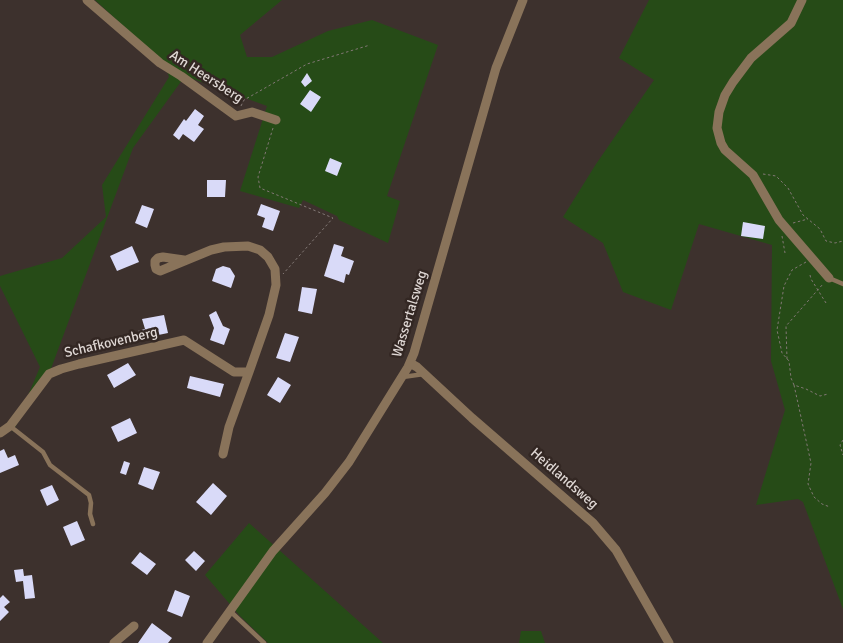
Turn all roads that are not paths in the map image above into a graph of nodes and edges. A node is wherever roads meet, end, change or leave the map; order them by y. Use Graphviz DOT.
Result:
graph roads {
  1 [pos="87,0"];
  2 [pos="523,0"];
  3 [pos="802,0"];
  4 [pos="276,120"];
  5 [pos="184,260"];
  6 [pos="828,278"];
  7 [pos="843,284"];
  8 [pos="410,363"];
  9 [pos="249,372"];
  10 [pos="424,374"];
  11 [pos="401,377"];
  12 [pos="10,426"];
  13 [pos="0,433"];
  14 [pos="223,454"];
  15 [pos="93,524"];
  16 [pos="230,611"];
  17 [pos="134,626"];
  18 [pos="114,643"];
  19 [pos="206,643"];
  20 [pos="264,643"];
  21 [pos="669,643"];
  1 -- 4 [label="street, Am Heersberg"];
  2 -- 8 [label="street, Wassertalsweg"];
  3 -- 6 [label="street"];
  5 -- 9 [label="street"];
  6 -- 7 [label="lane"];
  8 -- 10 [label="street, Heidlandsweg"];
  8 -- 11 [label="street, Wassertalsweg"];
  9 -- 12 [label="street, Schafkovenberg"];
  9 -- 14 [label="street"];
  10 -- 11 [label="lane"];
  10 -- 21 [label="street, Heidlandsweg"];
  11 -- 16 [label="street, Wassertalsweg"];
  12 -- 13 [label="street, Schafkovenberg"];
  12 -- 15 [label="lane"];
  16 -- 19 [label="street, Wassertalsweg"];
  16 -- 20 [label="lane"];
  17 -- 18 [label="street"];
}
